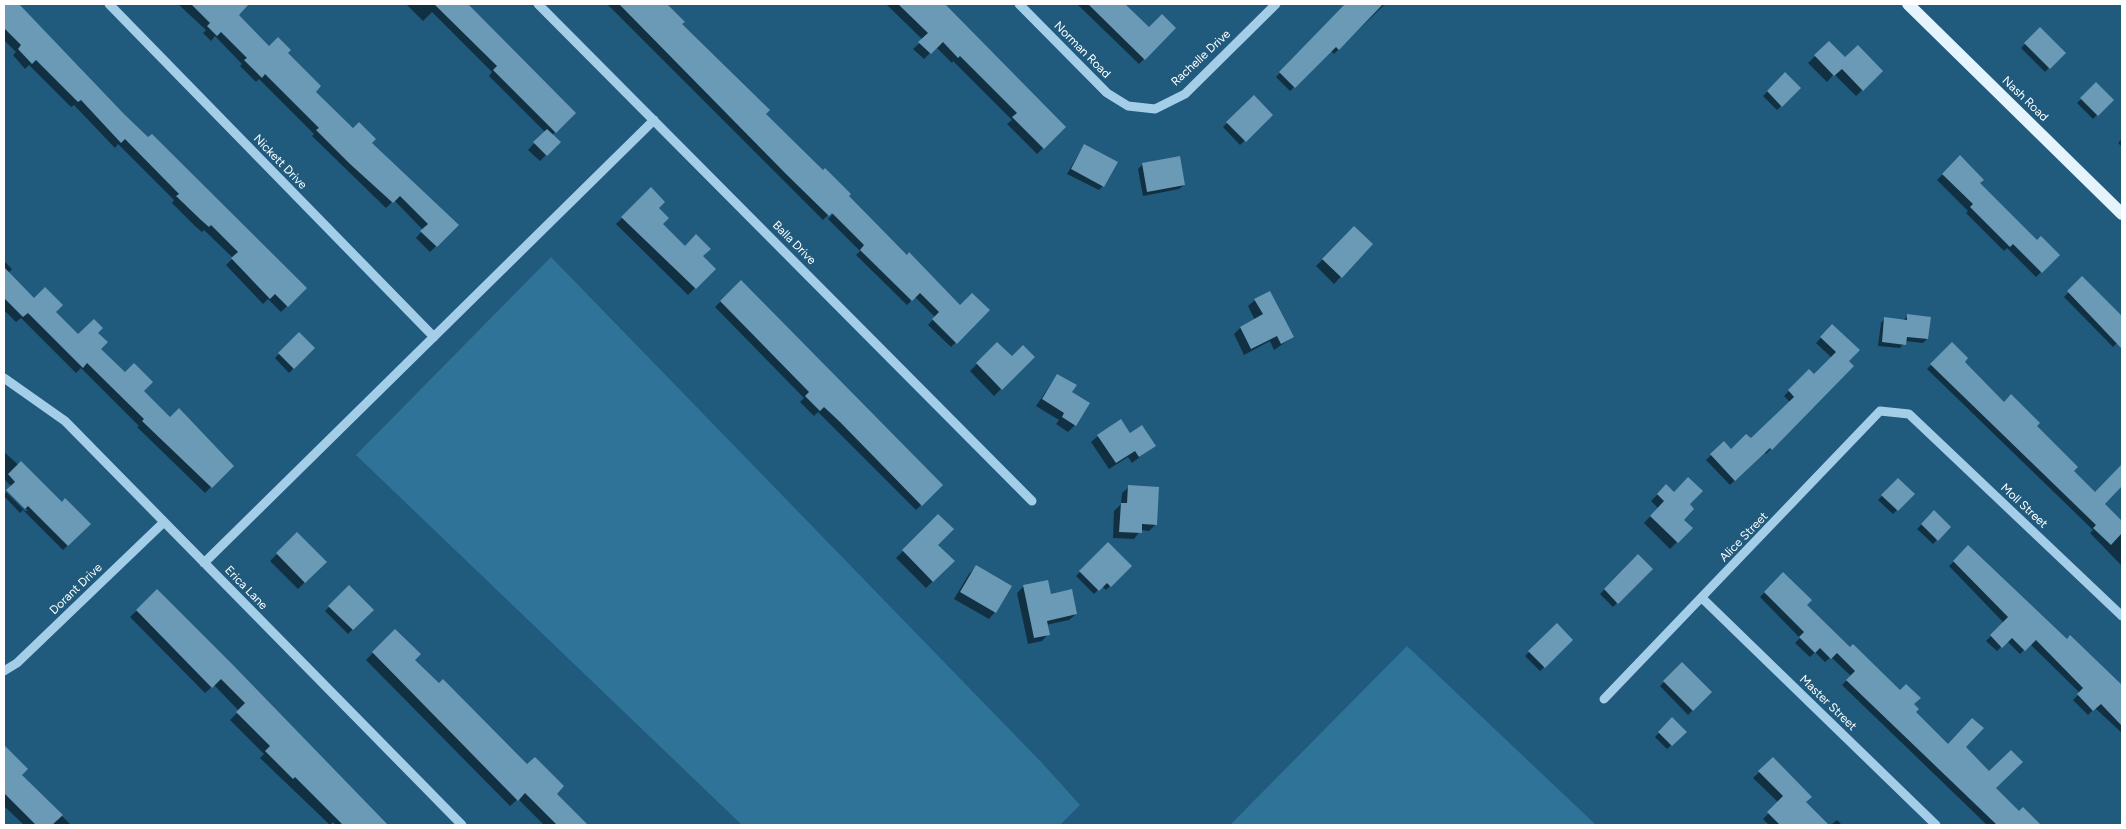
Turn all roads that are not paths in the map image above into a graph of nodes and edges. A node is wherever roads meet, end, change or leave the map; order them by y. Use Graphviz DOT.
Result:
graph roads {
  1 [pos="109,4"];
  2 [pos="538,4"];
  3 [pos="1019,4"];
  4 [pos="1276,4"];
  5 [pos="1908,4"];
  6 [pos="1106,93"];
  7 [pos="654,120"];
  8 [pos="2122,214"];
  9 [pos="434,337"];
  10 [pos="4,378"];
  11 [pos="1909,414"];
  12 [pos="1032,501"];
  13 [pos="164,522"];
  14 [pos="204,563"];
  15 [pos="1702,598"];
  16 [pos="2122,616"];
  17 [pos="4,671"];
  18 [pos="1604,699"];
  19 [pos="462,825"];
  20 [pos="1936,825"];
  1 -- 9 [label="street, Nickett Drive"];
  2 -- 7 [label="street, Balla Drive"];
  3 -- 6 [label="street, Norman Road"];
  4 -- 6 [label="street, Rachelle Drive"];
  5 -- 8 [label="main road, Nash Road"];
  7 -- 9 [label="street"];
  7 -- 12 [label="street, Balla Drive"];
  9 -- 14 [label="street"];
  10 -- 13 [label="street, Erica Lane"];
  11 -- 15 [label="street, Alice Street"];
  11 -- 16 [label="street, Moll Street"];
  13 -- 14 [label="street, Erica Lane"];
  13 -- 17 [label="street, Dorant Drive"];
  14 -- 19 [label="street, Erica Lane"];
  15 -- 18 [label="street, Alice Street"];
  15 -- 20 [label="street, Master Street"];
}
